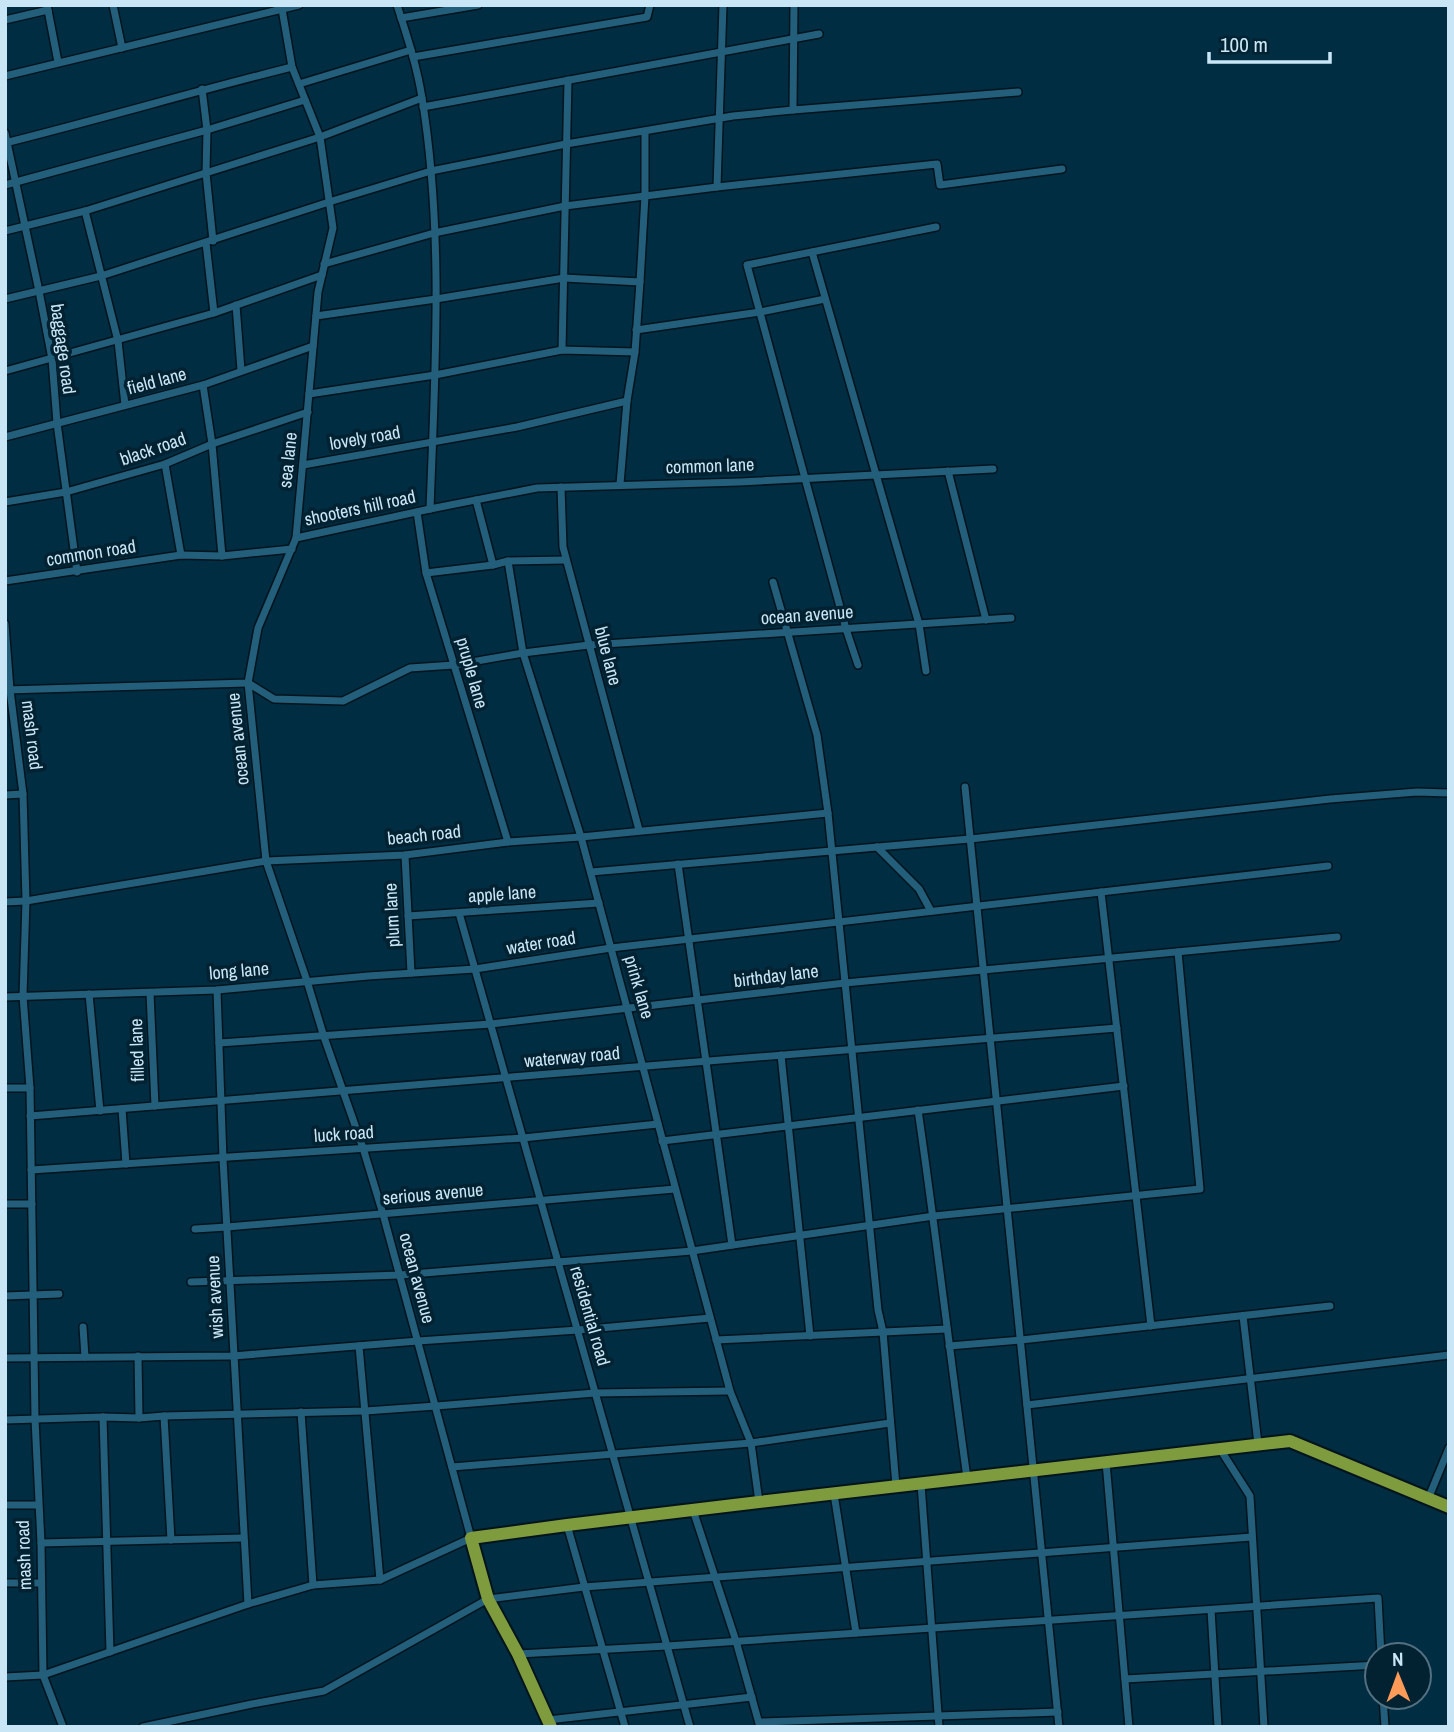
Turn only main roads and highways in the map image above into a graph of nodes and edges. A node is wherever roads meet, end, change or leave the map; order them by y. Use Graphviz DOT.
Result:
graph roads {
  1 [pos="1449,1507"];
  2 [pos="550,1723"];
  1 -- 2 [label="main road"];
}
